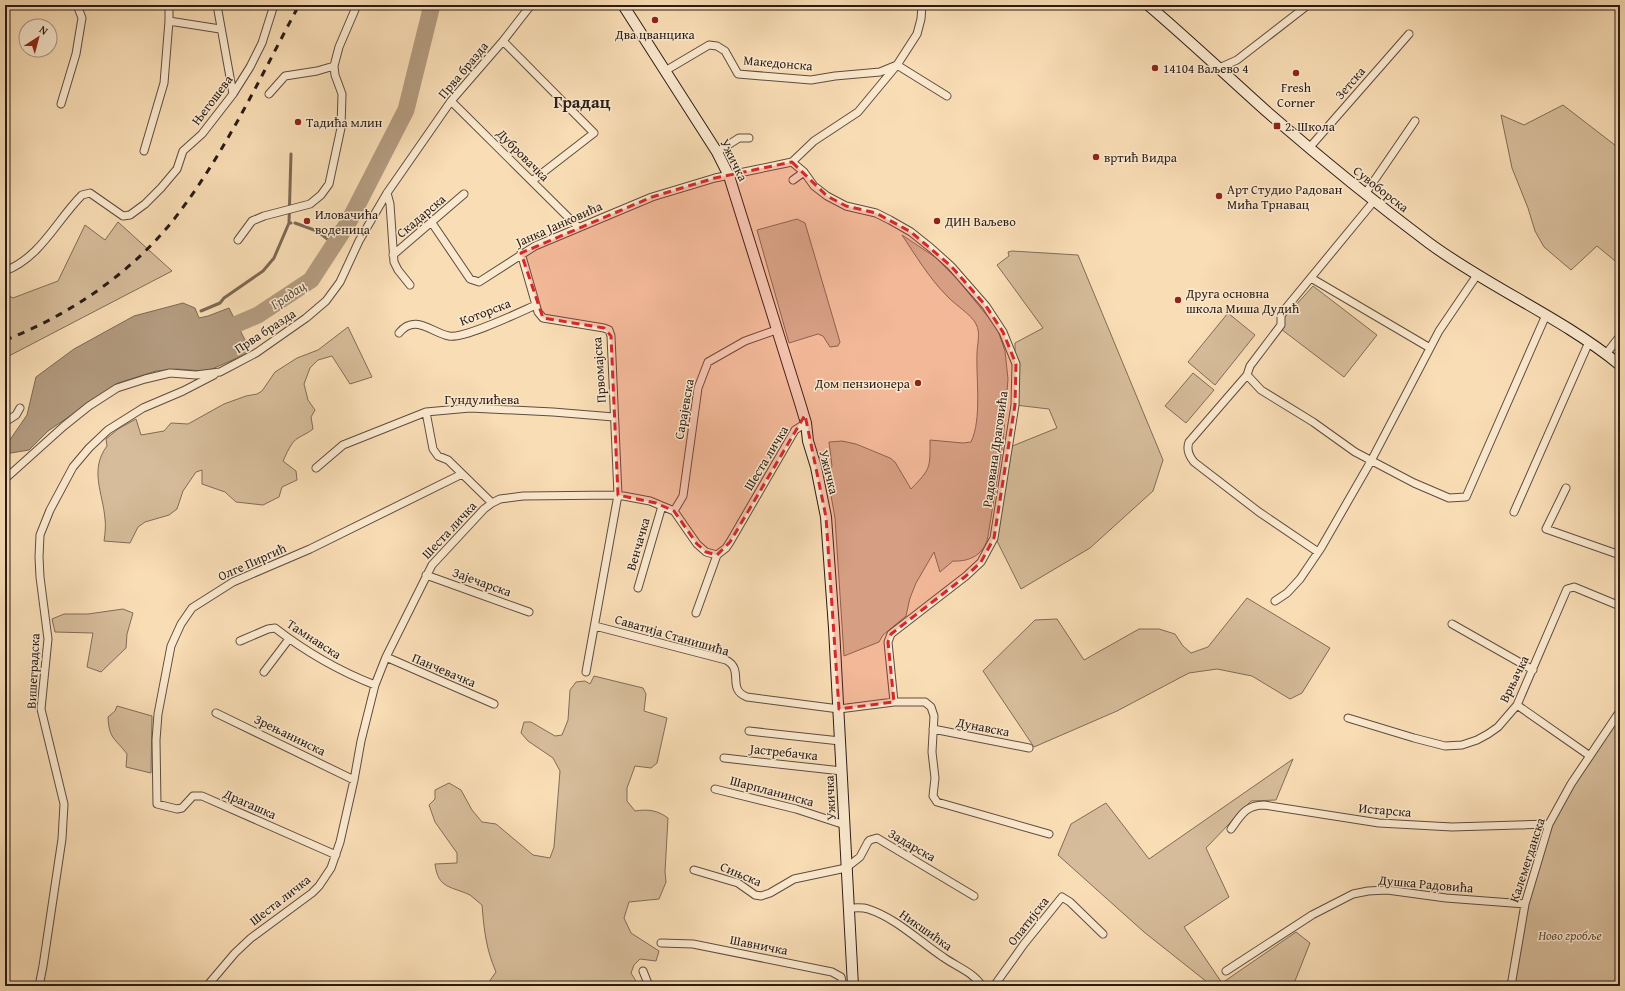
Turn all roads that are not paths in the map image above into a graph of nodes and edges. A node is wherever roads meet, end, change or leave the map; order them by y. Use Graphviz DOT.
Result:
graph roads {
  1 [pos="77,5"];
  2 [pos="169,5"];
  3 [pos="216,5"];
  4 [pos="274,5"];
  5 [pos="356,5"];
  6 [pos="532,5"];
  7 [pos="623,5"];
  8 [pos="922,5"];
  9 [pos="1148,5"];
  10 [pos="1308,5"];
  11 [pos="169,21"];
  12 [pos="220,29"];
  13 [pos="1409,34"];
  14 [pos="503,41"];
  15 [pos="897,65"];
  16 [pos="334,66"];
  17 [pos="1219,68"];
  18 [pos="665,71"];
  19 [pos="233,94"];
  20 [pos="269,94"];
  21 [pos="947,96"];
  22 [pos="450,101"];
  23 [pos="61,104"];
  24 [pos="1415,121"];
  25 [pos="750,138"];
  26 [pos="1310,147"];
  27 [pos="144,151"];
  28 [pos="717,152"];
  29 [pos="792,162"];
  30 [pos="804,172"];
  31 [pos="729,176"];
  32 [pos="532,180"];
  33 [pos="793,180"];
  34 [pos="387,193"];
  35 [pos="464,194"];
  36 [pos="1365,194"];
  37 [pos="1374,201"];
  38 [pos="432,223"];
  39 [pos="578,227"];
  40 [pos="238,240"];
  41 [pos="521,253"];
  42 [pos="393,255"];
  43 [pos="5,271"];
  44 [pos="1477,275"];
  45 [pos="1311,278"];
  46 [pos="410,285"];
  47 [pos="536,305"];
  48 [pos="1546,315"];
  49 [pos="776,330"];
  50 [pos="398,333"];
  51 [pos="1620,336"];
  52 [pos="1589,342"];
  53 [pos="1430,348"];
  54 [pos="1606,354"];
  55 [pos="1620,365"];
  56 [pos="220,372"];
  57 [pos="1247,374"];
  58 [pos="20,408"];
  59 [pos="426,412"];
  60 [pos="614,417"];
  61 [pos="5,422"];
  62 [pos="806,423"];
  63 [pos="1371,461"];
  64 [pos="316,468"];
  65 [pos="462,474"];
  66 [pos="5,479"];
  67 [pos="1566,488"];
  68 [pos="618,495"];
  69 [pos="492,503"];
  70 [pos="662,506"];
  71 [pos="674,511"];
  72 [pos="1514,512"];
  73 [pos="1318,552"];
  74 [pos="1620,554"];
  75 [pos="717,555"];
  76 [pos="426,575"];
  77 [pos="638,588"];
  78 [pos="1275,602"];
  79 [pos="1620,606"];
  80 [pos="529,612"];
  81 [pos="696,613"];
  82 [pos="1452,624"];
  83 [pos="595,626"];
  84 [pos="289,639"];
  85 [pos="240,641"];
  86 [pos="386,657"];
  87 [pos="1533,670"];
  88 [pos="264,672"];
  89 [pos="586,672"];
  90 [pos="375,685"];
  91 [pos="894,702"];
  92 [pos="494,704"];
  93 [pos="1517,705"];
  94 [pos="839,709"];
  95 [pos="1620,711"];
  96 [pos="216,713"];
  97 [pos="1348,718"];
  98 [pos="933,729"];
  99 [pos="749,731"];
  100 [pos="840,741"];
  101 [pos="1029,748"];
  102 [pos="1590,756"];
  103 [pos="724,758"];
  104 [pos="842,770"];
  105 [pos="354,780"];
  106 [pos="715,789"];
  107 [pos="157,804"];
  108 [pos="1549,824"];
  109 [pos="845,825"];
  110 [pos="1231,829"];
  111 [pos="1049,834"];
  112 [pos="336,855"];
  113 [pos="846,868"];
  114 [pos="694,870"];
  115 [pos="974,896"];
  116 [pos="1524,904"];
  117 [pos="850,908"];
  118 [pos="1103,934"];
  119 [pos="661,943"];
  120 [pos="1226,970"];
  121 [pos="643,972"];
  122 [pos="39,986"];
  123 [pos="207,986"];
  124 [pos="649,986"];
  125 [pos="843,986"];
  126 [pos="853,986"];
  127 [pos="982,986"];
  128 [pos="994,986"];
  129 [pos="1511,986"];
  1 -- 23 [label="street"];
  2 -- 11 [label="street"];
  3 -- 12 [label="street"];
  4 -- 19 [label="street, Његошева"];
  5 -- 16 [label="street"];
  6 -- 14 [label="street, Прва бразда"];
  7 -- 18 [label="main road, Ужичка"];
  8 -- 15 [label="street"];
  9 -- 17 [label="main road, Сувоборска"];
  10 -- 17 [label="street"];
  11 -- 12 [label="street"];
  11 -- 27 [label="street"];
  12 -- 19 [label="street"];
  13 -- 26 [label="street, Зетска"];
  14 -- 22 [label="street, Прва бразда"];
  14 -- 32 [label="street"];
  15 -- 18 [label="street, Македонска"];
  15 -- 21 [label="street"];
  15 -- 29 [label="street"];
  16 -- 20 [label="street"];
  16 -- 40 [label="street"];
  17 -- 26 [label="main road, Сувоборска"];
  18 -- 28 [label="main road, Ужичка"];
  19 -- 43 [label="street, Његошева"];
  22 -- 32 [label="street, Дубровачка"];
  22 -- 34 [label="street, Прва бразда"];
  24 -- 36 [label="street"];
  25 -- 28 [label="street"];
  26 -- 36 [label="main road, Сувоборска"];
  28 -- 31 [label="main road, Ужичка"];
  29 -- 30 [label="street, Радована Драговића"];
  29 -- 31 [label="street, Јанка Јанковића"];
  30 -- 33 [label="street"];
  30 -- 91 [label="street, Радована Драговића"];
  31 -- 39 [label="street, Јанка Јанковића"];
  31 -- 49 [label="main road, Ужичка"];
  32 -- 39 [label="street, Дубровачка"];
  34 -- 42 [label="street"];
  34 -- 56 [label="street, Прва бразда"];
  35 -- 38 [label="street, Скадарска"];
  36 -- 37 [label="main road, Сувоборска"];
  37 -- 44 [label="main road, Сувоборска"];
  37 -- 45 [label="street"];
  38 -- 41 [label="street, Јанка Јанковића"];
  38 -- 42 [label="street, Скадарска"];
  39 -- 41 [label="street, Јанка Јанковића"];
  41 -- 47 [label="street, Првомајска"];
  42 -- 46 [label="street"];
  44 -- 48 [label="main road, Сувоборска"];
  44 -- 53 [label="street"];
  45 -- 53 [label="street"];
  45 -- 57 [label="street"];
  47 -- 50 [label="street, Которска"];
  47 -- 60 [label="street, Првомајска"];
  48 -- 52 [label="main road, Сувоборска"];
  48 -- 63 [label="street"];
  49 -- 62 [label="main road, Ужичка"];
  49 -- 71 [label="street, Сарајевска"];
  51 -- 54 [label="street"];
  52 -- 54 [label="main road, Сувоборска"];
  52 -- 72 [label="street"];
  53 -- 63 [label="street"];
  54 -- 55 [label="main road, Сувоборска"];
  56 -- 66 [label="street, Прва бразда"];
  56 -- 122 [label="street, Вишеградска"];
  57 -- 63 [label="street"];
  57 -- 73 [label="street"];
  58 -- 61 [label="street"];
  59 -- 60 [label="street, Гундулићева"];
  59 -- 64 [label="street, Гундулићева"];
  59 -- 65 [label="street"];
  60 -- 68 [label="street, Првомајска"];
  62 -- 75 [label="street, Шеста личка"];
  62 -- 94 [label="main road, Ужичка"];
  63 -- 73 [label="street"];
  65 -- 69 [label="street"];
  65 -- 107 [label="street, Олге Пиргић"];
  67 -- 74 [label="street"];
  68 -- 69 [label="street, Шеста личка"];
  68 -- 70 [label="street, Шеста личка"];
  68 -- 83 [label="street, Саватија Станишића"];
  69 -- 76 [label="street, Шеста личка"];
  70 -- 71 [label="street, Шеста личка"];
  70 -- 77 [label="street, Венчачка"];
  71 -- 75 [label="street"];
  73 -- 78 [label="street"];
  75 -- 81 [label="street"];
  76 -- 80 [label="street, Зајечарска"];
  76 -- 86 [label="street, Шеста личка"];
  79 -- 87 [label="street, Врњачка"];
  82 -- 87 [label="street"];
  83 -- 89 [label="street, Саватија Станишића"];
  83 -- 94 [label="street, Саватија Станишића"];
  84 -- 85 [label="street, Тамнавска"];
  84 -- 88 [label="street"];
  84 -- 90 [label="street, Тамнавска"];
  86 -- 90 [label="street, Шеста личка"];
  86 -- 92 [label="street, Панчевачка"];
  87 -- 93 [label="street, Врњачка"];
  90 -- 105 [label="street, Шеста личка"];
  91 -- 94 [label="street"];
  91 -- 98 [label="street"];
  93 -- 97 [label="street, Врњачка"];
  93 -- 102 [label="street"];
  94 -- 100 [label="main road, Ужичка"];
  95 -- 102 [label="street, Калемегданска"];
  96 -- 105 [label="street, Зрењанинска"];
  98 -- 101 [label="street, Дунавска"];
  98 -- 111 [label="street"];
  99 -- 100 [label="street"];
  100 -- 104 [label="main road, Ужичка"];
  102 -- 108 [label="street, Калемегданска"];
  103 -- 104 [label="street, Јастребачка"];
  104 -- 109 [label="main road, Ужичка"];
  105 -- 112 [label="street, Шеста личка"];
  106 -- 109 [label="street, Шарпланинска"];
  107 -- 112 [label="street, Драгашка"];
  108 -- 110 [label="street, Истарска"];
  108 -- 116 [label="street, Калемегданска"];
  109 -- 113 [label="main road, Ужичка"];
  112 -- 123 [label="street, Шеста личка"];
  113 -- 114 [label="street, Сињска"];
  113 -- 115 [label="street, Задарска"];
  113 -- 117 [label="main road, Ужичка"];
  116 -- 120 [label="street, Душка Радовића"];
  116 -- 129 [label="street, Калемегданска"];
  117 -- 126 [label="main road, Ужичка"];
  117 -- 127 [label="street, Никшићка"];
  118 -- 128 [label="street, Опатијска"];
  119 -- 125 [label="street, Шавничка"];
  121 -- 124 [label="street"];
}
